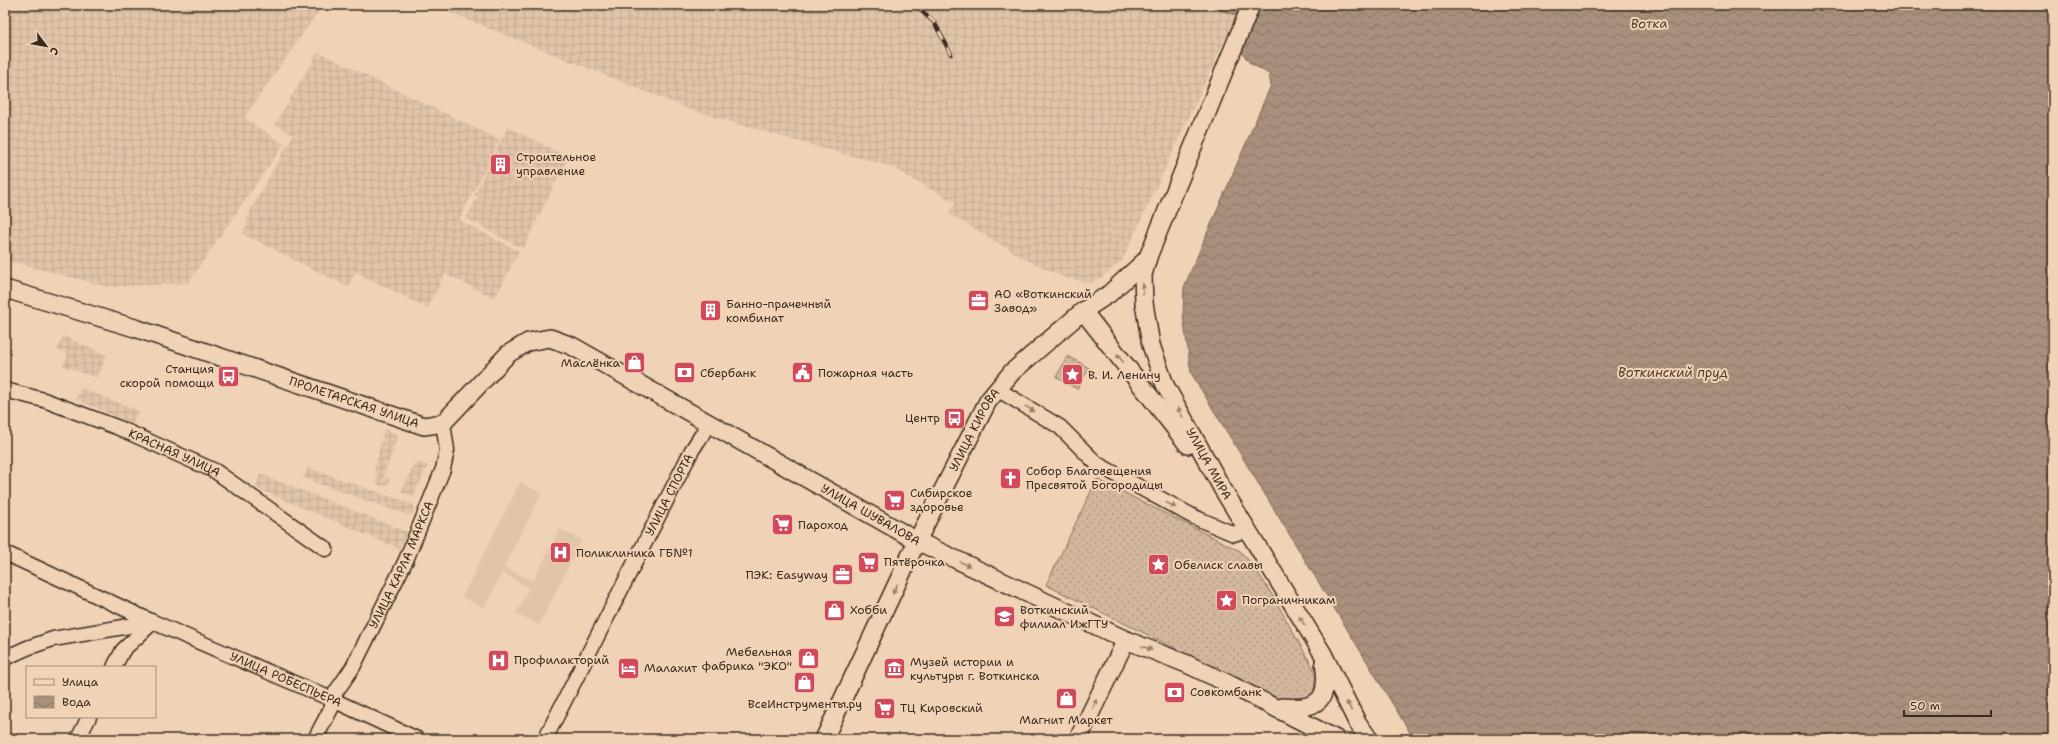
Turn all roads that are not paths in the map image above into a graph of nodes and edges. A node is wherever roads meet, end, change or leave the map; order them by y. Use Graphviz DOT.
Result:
graph roads {
  1 [pos="1251,5"];
  2 [pos="1148,257"];
  3 [pos="5,289"];
  4 [pos="1083,311"];
  5 [pos="997,389"];
  6 [pos="5,390"];
  7 [pos="443,423"];
  8 [pos="709,424"];
  9 [pos="1222,488"];
  10 [pos="1248,529"];
  11 [pos="917,541"];
  12 [pos="326,549"];
  13 [pos="5,553"];
  14 [pos="153,622"];
  15 [pos="1126,640"];
  16 [pos="1322,654"];
  17 [pos="5,658"];
  18 [pos="115,666"];
  19 [pos="333,700"];
  20 [pos="1277,707"];
  21 [pos="88,718"];
  22 [pos="1334,738"];
  23 [pos="78,739"];
  24 [pos="315,739"];
  25 [pos="417,739"];
  26 [pos="545,739"];
  27 [pos="824,739"];
  28 [pos="1078,739"];
  29 [pos="1369,739"];
  1 -- 2 [label="main road, УЛИЦА МИРА"];
  2 -- 4 [label="main road, УЛИЦА КИРОВА"];
  9 -- 2 [label="main road, УЛИЦА МИРА, one-way"];
  3 -- 7 [label="main road, ПРОЛЕТАРСКАЯ УЛИЦА"];
  4 -- 5 [label="main road, УЛИЦА КИРОВА"];
  9 -- 4 [label="main road, one-way"];
  5 -- 10 [label="street, one-way"];
  5 -- 11 [label="main road, УЛИЦА КИРОВА"];
  6 -- 12 [label="street, КРАСНАЯ УЛИЦА"];
  7 -- 8 [label="main road"];
  7 -- 19 [label="street, УЛИЦА КАРЛА МАРКСА"];
  8 -- 11 [label="main road, УЛИЦА ШУВАЛОВА"];
  8 -- 26 [label="street, УЛИЦА СПОРТА"];
  9 -- 10 [label="main road, УЛИЦА МИРА"];
  16 -- 10 [label="main road, УЛИЦА МИРА, one-way"];
  11 -- 15 [label="main road, УЛИЦА ШУВАЛОВА, one-way"];
  11 -- 27 [label="main road, УЛИЦА КИРОВА, one-way"];
  13 -- 14 [label="street, УЛИЦА РОБЕСПЬЕРА"];
  14 -- 17 [label="street"];
  14 -- 18 [label="street"];
  14 -- 19 [label="street, УЛИЦА РОБЕСПЬЕРА"];
  15 -- 20 [label="main road, УЛИЦА ШУВАЛОВА, one-way"];
  28 -- 15 [label="main road, one-way"];
  16 -- 20 [label="main road, УЛИЦА МИРА"];
  29 -- 16 [label="main road, УЛИЦА МИРА, one-way"];
  19 -- 24 [label="street, УЛИЦА КАРЛА МАРКСА"];
  19 -- 25 [label="street, УЛИЦА РОБЕСПЬЕРА"];
  20 -- 22 [label="main road"];
  21 -- 23 [label="street"];
}
